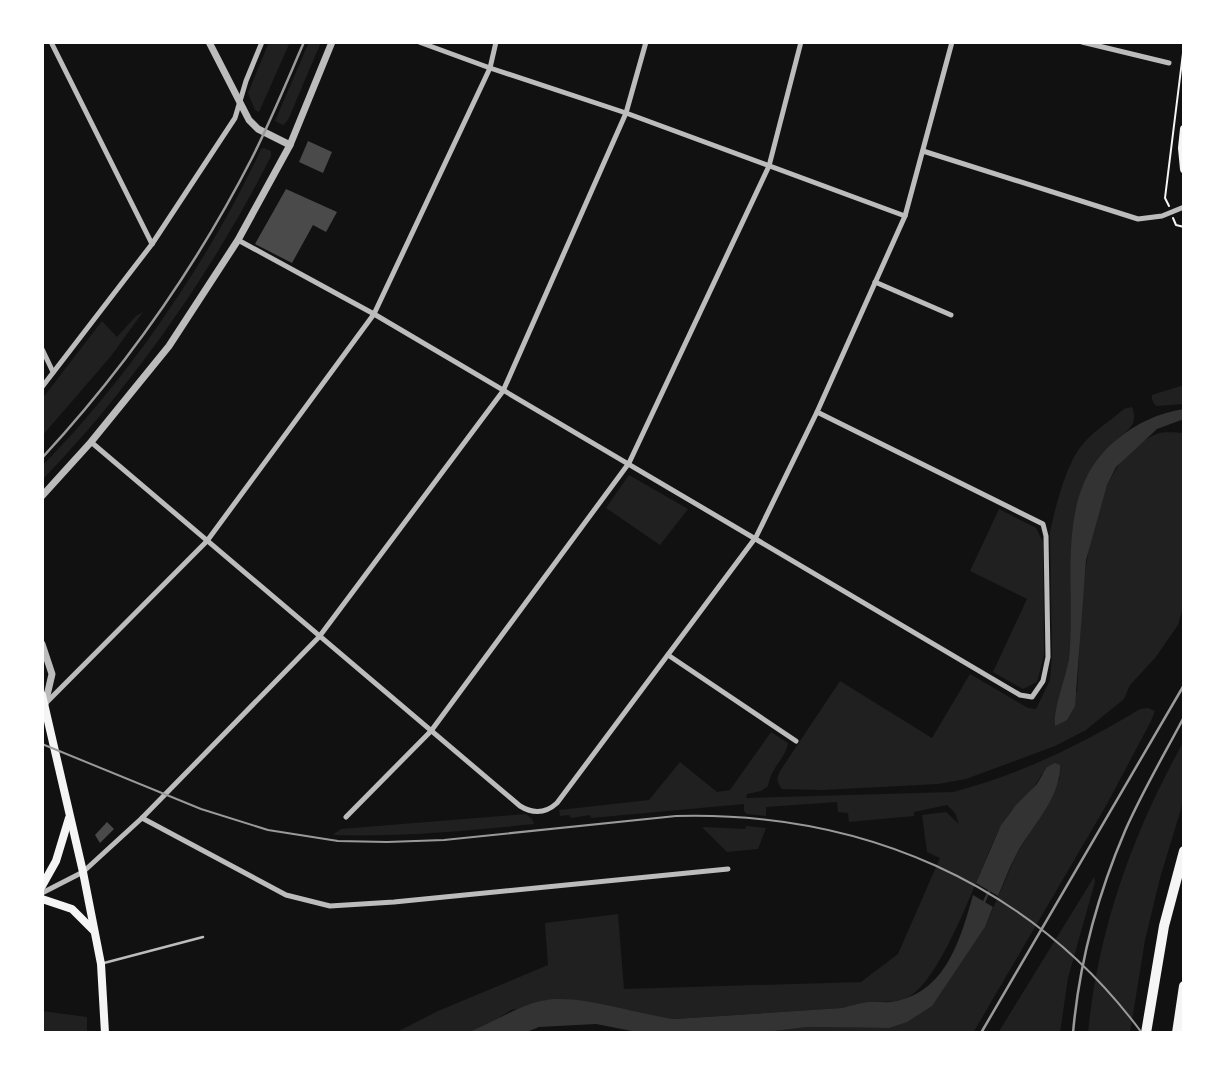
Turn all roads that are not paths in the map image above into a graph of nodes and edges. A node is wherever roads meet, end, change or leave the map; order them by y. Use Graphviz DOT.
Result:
graph roads {
  1 [pos="51,42"];
  2 [pos="209,42"];
  3 [pos="262,42"];
  4 [pos="332,42"];
  5 [pos="419,42"];
  6 [pos="496,42"];
  7 [pos="646,42"];
  8 [pos="801,42"];
  9 [pos="952,42"];
  10 [pos="1082,42"];
  11 [pos="1169,63"];
  12 [pos="490,68"];
  13 [pos="240,104"];
  14 [pos="626,113"];
  15 [pos="1184,129"];
  16 [pos="290,145"];
  17 [pos="923,150"];
  18 [pos="769,166"];
  19 [pos="1184,169"];
  20 [pos="1184,207"];
  21 [pos="905,216"];
  22 [pos="238,240"];
  23 [pos="152,244"];
  24 [pos="875,282"];
  25 [pos="374,314"];
  26 [pos="951,315"];
  27 [pos="42,349"];
  28 [pos="53,372"];
  29 [pos="42,387"];
  30 [pos="503,391"];
  31 [pos="817,412"];
  32 [pos="92,442"];
  33 [pos="629,463"];
  34 [pos="42,496"];
  35 [pos="756,537"];
  36 [pos="207,541"];
  37 [pos="319,637"];
  38 [pos="42,644"];
  39 [pos="668,655"];
  40 [pos="43,701"];
  41 [pos="431,732"];
  42 [pos="796,741"];
  43 [pos="70,815"];
  44 [pos="346,817"];
  45 [pos="142,818"];
  46 [pos="1184,851"];
  47 [pos="728,869"];
  48 [pos="82,872"];
  49 [pos="42,886"];
  50 [pos="42,893"];
  51 [pos="42,899"];
  52 [pos="94,931"];
  53 [pos="203,937"];
  54 [pos="101,964"];
  55 [pos="1184,986"];
  56 [pos="105,1033"];
  57 [pos="1146,1033"];
  58 [pos="1177,1033"];
  1 -- 23 [label="street"];
  2 -- 13 [label="street"];
  3 -- 13 [label="street"];
  4 -- 16 [label="street"];
  5 -- 12 [label="street"];
  6 -- 12 [label="street"];
  7 -- 14 [label="street"];
  8 -- 18 [label="street"];
  9 -- 17 [label="street"];
  10 -- 11 [label="street"];
  12 -- 14 [label="street"];
  12 -- 25 [label="street"];
  13 -- 16 [label="street"];
  13 -- 23 [label="street"];
  14 -- 18 [label="street"];
  14 -- 30 [label="street"];
  15 -- 19 [label="main road"];
  16 -- 22 [label="street"];
  17 -- 20 [label="street"];
  17 -- 21 [label="street"];
  18 -- 21 [label="street"];
  18 -- 33 [label="street"];
  21 -- 24 [label="street"];
  22 -- 25 [label="street"];
  22 -- 32 [label="street"];
  23 -- 28 [label="street"];
  24 -- 26 [label="street"];
  24 -- 31 [label="street"];
  25 -- 30 [label="street"];
  25 -- 36 [label="street"];
  27 -- 28 [label="street"];
  28 -- 29 [label="street"];
  30 -- 33 [label="street"];
  30 -- 37 [label="street"];
  31 -- 35 [label="street"];
  31 -- 35 [label="street"];
  32 -- 34 [label="street"];
  32 -- 36 [label="street"];
  33 -- 35 [label="street"];
  33 -- 41 [label="street"];
  35 -- 39 [label="street"];
  36 -- 37 [label="street"];
  36 -- 40 [label="street"];
  37 -- 41 [label="street"];
  37 -- 45 [label="street"];
  38 -- 40 [label="street"];
  39 -- 41 [label="street"];
  39 -- 42 [label="street"];
  40 -- 43 [label="main road"];
  41 -- 44 [label="street"];
  43 -- 48 [label="main road"];
  43 -- 49 [label="main road"];
  45 -- 47 [label="street"];
  45 -- 48 [label="street"];
  46 -- 57 [label="highway"];
  48 -- 50 [label="street"];
  48 -- 52 [label="main road"];
  51 -- 52 [label="main road"];
  52 -- 54 [label="main road"];
  53 -- 54 [label="lane"];
  54 -- 56 [label="main road"];
  55 -- 58 [label="highway"];
}
